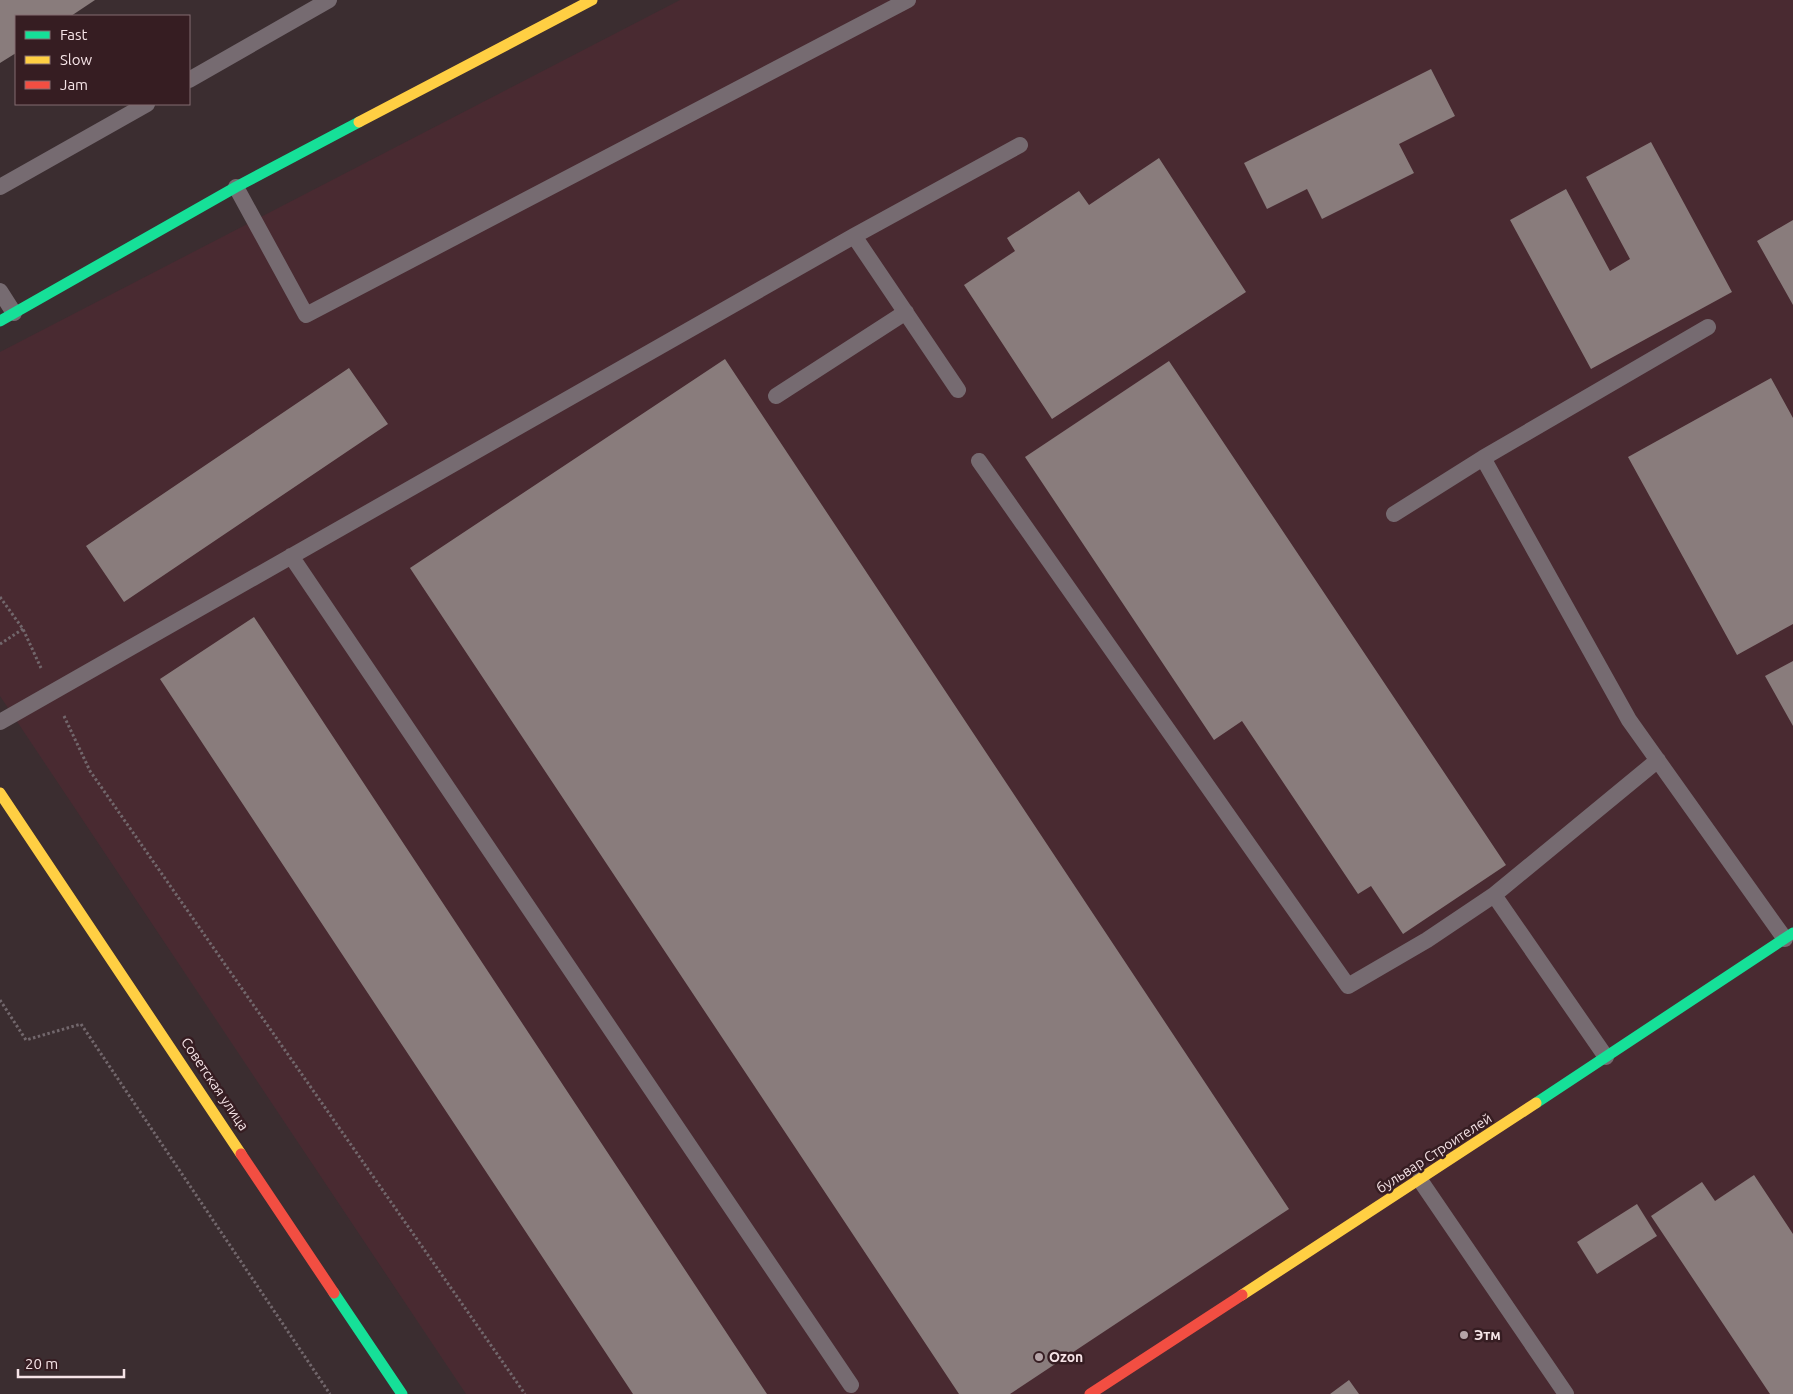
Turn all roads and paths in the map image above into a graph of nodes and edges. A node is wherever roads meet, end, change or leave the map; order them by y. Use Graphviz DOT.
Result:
graph roads {
  1 [pos="329,0"];
  2 [pos="592,0"];
  3 [pos="908,0"];
  4 [pos="190,79"];
  5 [pos="145,105"];
  6 [pos="1020,145"];
  7 [pos="0,187"];
  8 [pos="236,187"];
  9 [pos="854,236"];
  10 [pos="0,291"];
  11 [pos="906,312"];
  12 [pos="7,317"];
  13 [pos="1708,327"];
  14 [pos="958,390"];
  15 [pos="776,396"];
  16 [pos="1483,458"];
  17 [pos="979,461"];
  18 [pos="1394,514"];
  19 [pos="291,556"];
  20 [pos="0,597"];
  21 [pos="23,629"];
  22 [pos="0,644"];
  23 [pos="52,691"];
  24 [pos="0,722"];
  25 [pos="1658,760"];
  26 [pos="0,793"];
  27 [pos="1494,894"];
  28 [pos="1789,936"];
  29 [pos="0,1000"];
  30 [pos="1606,1057"];
  31 [pos="1420,1180"];
  32 [pos="851,1385"];
  33 [pos="330,1394"];
  34 [pos="402,1394"];
  35 [pos="524,1394"];
  36 [pos="1090,1394"];
  37 [pos="1566,1394"];
  1 -- 4 [label="lane"];
  2 -- 8 [label="street"];
  3 -- 8 [label="lane"];
  5 -- 7 [label="lane"];
  6 -- 9 [label="lane"];
  8 -- 12 [label="street"];
  9 -- 11 [label="lane"];
  9 -- 19 [label="lane"];
  10 -- 12 [label="lane"];
  11 -- 14 [label="lane"];
  11 -- 15 [label="lane"];
  13 -- 16 [label="lane"];
  16 -- 18 [label="lane"];
  16 -- 25 [label="lane"];
  17 -- 27 [label="lane"];
  19 -- 23 [label="lane"];
  19 -- 32 [label="lane"];
  20 -- 21 [label="path"];
  21 -- 22 [label="path"];
  21 -- 23 [label="path"];
  23 -- 24 [label="lane"];
  23 -- 35 [label="path"];
  25 -- 27 [label="lane"];
  25 -- 28 [label="lane"];
  26 -- 34 [label="street, Советская улица"];
  27 -- 30 [label="lane"];
  28 -- 30 [label="street, бульвар Строителей"];
  29 -- 33 [label="path"];
  30 -- 31 [label="street, бульвар Строителей"];
  31 -- 36 [label="street, бульвар Строителей"];
  31 -- 37 [label="lane"];
}
